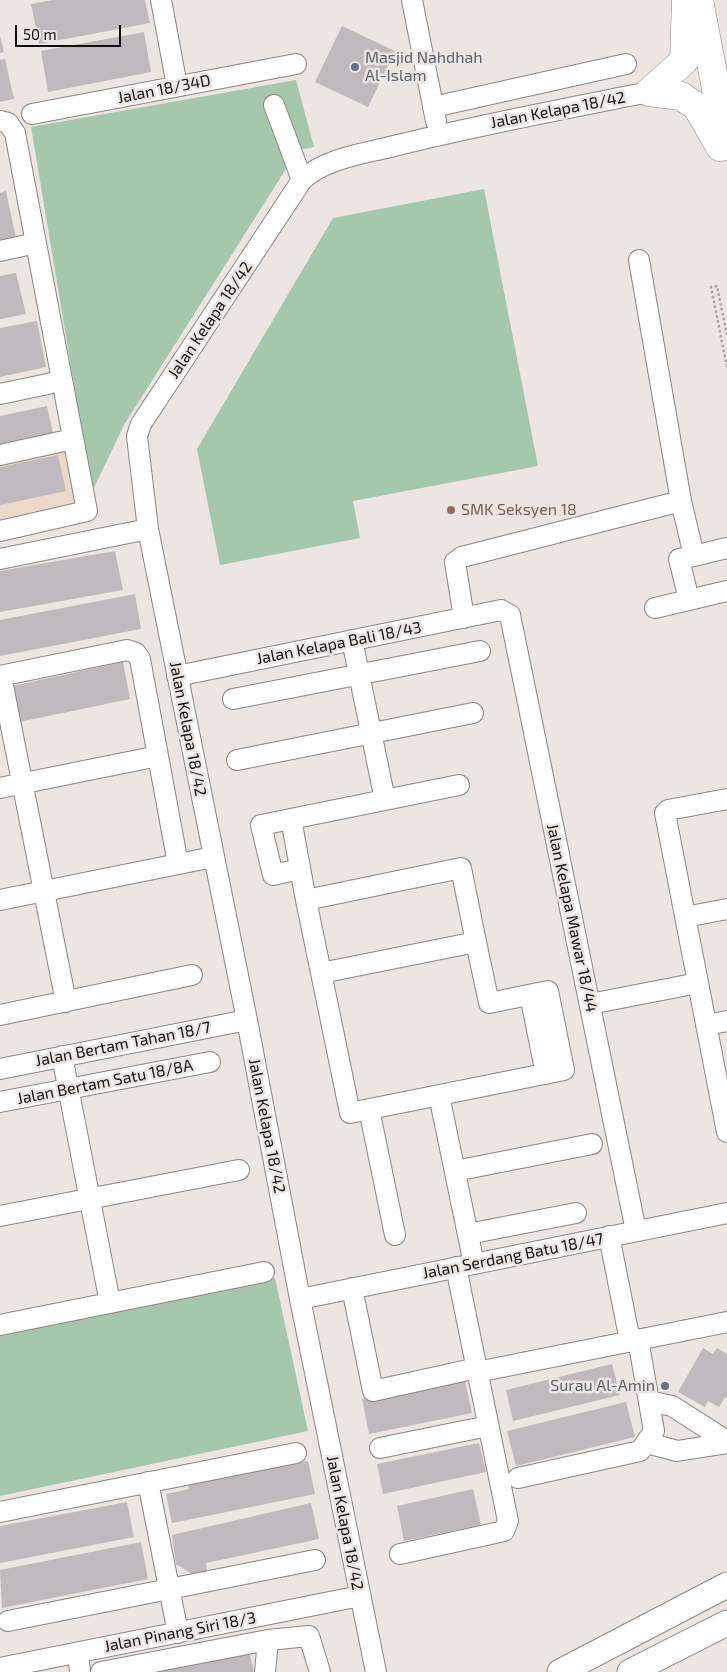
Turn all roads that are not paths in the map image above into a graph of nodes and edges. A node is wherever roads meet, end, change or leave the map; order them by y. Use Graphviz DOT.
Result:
graph roads {
  1 [pos="161,0"];
  2 [pos="412,0"];
  3 [pos="686,0"];
  4 [pos="700,0"];
  5 [pos="296,64"];
  6 [pos="626,64"];
  7 [pos="177,86"];
  8 [pos="648,92"];
  9 [pos="274,105"];
  10 [pos="433,107"];
  11 [pos="32,114"];
  12 [pos="0,122"];
  13 [pos="438,135"];
  14 [pos="727,146"];
  15 [pos="727,160"];
  16 [pos="302,180"];
  17 [pos="36,243"];
  18 [pos="0,251"];
  19 [pos="639,260"];
  20 [pos="62,381"];
  21 [pos="0,394"];
  22 [pos="73,439"];
  23 [pos="0,455"];
  24 [pos="682,501"];
  25 [pos="148,529"];
  26 [pos="0,531"];
  27 [pos="727,548"];
  28 [pos="694,556"];
  29 [pos="0,559"];
  30 [pos="727,591"];
  31 [pos="689,600"];
  32 [pos="655,608"];
  33 [pos="501,610"];
  34 [pos="464,618"];
  35 [pos="352,640"];
  36 [pos="480,651"];
  37 [pos="359,674"];
  38 [pos="0,676"];
  39 [pos="177,676"];
  40 [pos="233,699"];
  41 [pos="473,713"];
  42 [pos="371,733"];
  43 [pos="158,756"];
  44 [pos="237,760"];
  45 [pos="22,783"];
  46 [pos="459,785"];
  47 [pos="0,788"];
  48 [pos="727,798"];
  49 [pos="385,800"];
  50 [pos="291,819"];
  51 [pos="213,857"];
  52 [pos="178,864"];
  53 [pos="300,869"];
  54 [pos="44,891"];
  55 [pos="0,900"];
  56 [pos="306,900"];
  57 [pos="727,909"];
  58 [pos="685,917"];
  59 [pos="476,942"];
  60 [pos="321,973"];
  61 [pos="192,975"];
  62 [pos="698,983"];
  63 [pos="66,1002"];
  64 [pos="590,1004"];
  65 [pos="0,1015"];
  66 [pos="247,1020"];
  67 [pos="727,1021"];
  68 [pos="706,1025"];
  69 [pos="62,1056"];
  70 [pos="210,1062"];
  71 [pos="0,1069"];
  72 [pos="70,1089"];
  73 [pos="439,1095"];
  74 [pos="0,1102"];
  75 [pos="360,1111"];
  76 [pos="727,1132"];
  77 [pos="592,1144"];
  78 [pos="239,1170"];
  79 [pos="455,1171"];
  80 [pos="90,1198"];
  81 [pos="576,1212"];
  82 [pos="727,1213"];
  83 [pos="0,1216"];
  84 [pos="636,1231"];
  85 [pos="468,1234"];
  86 [pos="394,1235"];
  87 [pos="609,1236"];
  88 [pos="465,1266"];
  89 [pos="264,1272"];
  90 [pos="352,1288"];
  91 [pos="300,1299"];
  92 [pos="110,1303"];
  93 [pos="727,1322"];
  94 [pos="0,1325"];
  95 [pos="634,1340"];
  96 [pos="477,1370"];
  97 [pos="658,1403"];
  98 [pos="488,1426"];
  99 [pos="651,1437"];
  100 [pos="727,1442"];
  101 [pos="380,1448"];
  102 [pos="296,1453"];
  103 [pos="518,1478"];
  104 [pos="148,1482"];
  105 [pos="0,1512"];
  106 [pos="400,1554"];
  107 [pos="315,1560"];
  108 [pos="727,1585"];
  109 [pos="169,1589"];
  110 [pos="360,1596"];
  111 [pos="8,1621"];
  112 [pos="727,1623"];
  113 [pos="178,1632"];
  114 [pos="268,1640"];
  115 [pos="79,1662"];
  116 [pos="0,1668"];
  117 [pos="101,1672"];
  118 [pos="265,1672"];
  119 [pos="320,1672"];
  120 [pos="376,1672"];
  121 [pos="560,1672"];
  122 [pos="630,1672"];
  1 -- 7 [label="street"];
  2 -- 10 [label="street"];
  3 -- 8 [label="highway"];
  4 -- 14 [label="highway"];
  5 -- 7 [label="street, Jalan 18/34D"];
  6 -- 10 [label="street"];
  7 -- 11 [label="street, Jalan 18/34D"];
  8 -- 13 [label="street, Jalan Kelapa 18/42"];
  8 -- 15 [label="highway"];
  9 -- 16 [label="street"];
  10 -- 13 [label="street"];
  12 -- 17 [label="street"];
  13 -- 16 [label="street, Jalan Kelapa 18/42"];
  16 -- 25 [label="street, Jalan Kelapa 18/42"];
  17 -- 18 [label="street"];
  17 -- 20 [label="street"];
  19 -- 24 [label="street"];
  20 -- 21 [label="street"];
  20 -- 22 [label="street"];
  22 -- 23 [label="street"];
  22 -- 26 [label="street"];
  24 -- 28 [label="street"];
  24 -- 34 [label="street"];
  25 -- 29 [label="street"];
  25 -- 39 [label="street, Jalan Kelapa 18/42"];
  27 -- 28 [label="street"];
  28 -- 31 [label="street"];
  30 -- 31 [label="street"];
  31 -- 32 [label="street"];
  33 -- 34 [label="street, Jalan Kelapa Bali 18/43"];
  33 -- 64 [label="street, Jalan Kelapa Mawar 18/44"];
  34 -- 35 [label="street, Jalan Kelapa Bali 18/43"];
  35 -- 37 [label="street"];
  35 -- 39 [label="street, Jalan Kelapa Bali 18/43"];
  36 -- 37 [label="street"];
  37 -- 40 [label="street"];
  37 -- 42 [label="street"];
  38 -- 43 [label="street"];
  38 -- 45 [label="street"];
  39 -- 51 [label="street, Jalan Kelapa 18/42"];
  41 -- 42 [label="street"];
  42 -- 44 [label="street"];
  42 -- 49 [label="street"];
  43 -- 45 [label="street"];
  43 -- 52 [label="street"];
  45 -- 47 [label="street"];
  45 -- 54 [label="street"];
  46 -- 49 [label="street"];
  48 -- 58 [label="street"];
  49 -- 50 [label="street"];
  50 -- 53 [label="street"];
  50 -- 53 [label="street"];
  51 -- 52 [label="street"];
  51 -- 66 [label="street, Jalan Kelapa 18/42"];
  52 -- 54 [label="street"];
  53 -- 56 [label="street"];
  54 -- 55 [label="street"];
  54 -- 63 [label="street"];
  56 -- 59 [label="street"];
  56 -- 60 [label="street"];
  57 -- 58 [label="street"];
  58 -- 62 [label="street"];
  59 -- 60 [label="street"];
  59 -- 73 [label="street"];
  60 -- 75 [label="street"];
  61 -- 63 [label="street"];
  62 -- 64 [label="street"];
  62 -- 68 [label="street"];
  63 -- 65 [label="street"];
  64 -- 84 [label="street, Jalan Kelapa Mawar 18/44"];
  66 -- 69 [label="street, Jalan Bertam Tahan 18/7"];
  66 -- 91 [label="street, Jalan Kelapa 18/42"];
  67 -- 68 [label="street"];
  68 -- 76 [label="street"];
  69 -- 71 [label="street, Jalan Bertam Tahan 18/7"];
  69 -- 72 [label="street"];
  70 -- 72 [label="street, Jalan Bertam Satu 18/8A"];
  72 -- 74 [label="street, Jalan Bertam Satu 18/8A"];
  72 -- 80 [label="street"];
  73 -- 75 [label="street"];
  73 -- 79 [label="street"];
  75 -- 86 [label="street"];
  77 -- 79 [label="street"];
  78 -- 80 [label="street"];
  79 -- 85 [label="street"];
  80 -- 83 [label="street"];
  80 -- 92 [label="street"];
  81 -- 85 [label="street"];
  82 -- 84 [label="street, Jalan Serdang Batu 18/47"];
  84 -- 87 [label="street, Jalan Serdang Batu 18/47"];
  85 -- 88 [label="street"];
  87 -- 88 [label="street, Jalan Serdang Batu 18/47"];
  87 -- 95 [label="street"];
  88 -- 90 [label="street, Jalan Serdang Batu 18/47"];
  88 -- 96 [label="street"];
  89 -- 92 [label="street"];
  90 -- 91 [label="street, Jalan Serdang Batu 18/47"];
  90 -- 96 [label="street"];
  91 -- 110 [label="street, Jalan Kelapa 18/42"];
  92 -- 94 [label="street"];
  93 -- 95 [label="street"];
  95 -- 96 [label="street"];
  95 -- 99 [label="street"];
  96 -- 98 [label="street"];
  97 -- 100 [label="street"];
  98 -- 101 [label="street"];
  98 -- 106 [label="street"];
  99 -- 100 [label="street"];
  99 -- 103 [label="street"];
  102 -- 104 [label="street"];
  104 -- 105 [label="street"];
  104 -- 109 [label="street"];
  107 -- 109 [label="street"];
  108 -- 121 [label="main road"];
  109 -- 111 [label="street"];
  109 -- 113 [label="street"];
  110 -- 113 [label="street, Jalan Pinang Siri 18/3"];
  110 -- 120 [label="street, Jalan Kelapa 18/42"];
  112 -- 122 [label="main road"];
  113 -- 115 [label="street, Jalan Pinang Siri 18/3"];
  114 -- 117 [label="street"];
  114 -- 118 [label="street"];
  114 -- 119 [label="street"];
  115 -- 116 [label="street, Jalan Pinang Siri 18/3"];
}
